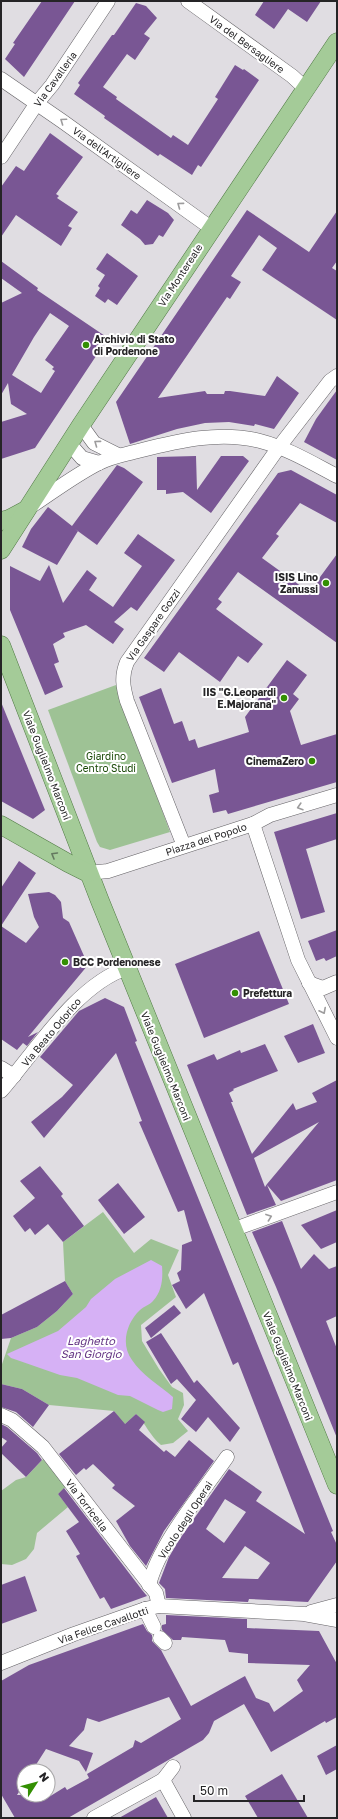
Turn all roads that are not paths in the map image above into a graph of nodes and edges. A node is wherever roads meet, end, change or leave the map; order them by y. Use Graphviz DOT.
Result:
graph roads {
  1 [pos="108,1"];
  2 [pos="188,1"];
  3 [pos="337,42"];
  4 [pos="1,79"];
  5 [pos="305,88"];
  6 [pos="37,103"];
  7 [pos="1,157"];
  8 [pos="211,228"];
  9 [pos="334,378"];
  10 [pos="81,425"];
  11 [pos="69,443"];
  12 [pos="279,447"];
  13 [pos="118,455"];
  14 [pos="99,463"];
  15 [pos="337,476"];
  16 [pos="26,510"];
  17 [pos="1,521"];
  18 [pos="1,550"];
  19 [pos="1,645"];
  20 [pos="337,795"];
  21 [pos="253,824"];
  22 [pos="1,825"];
  23 [pos="184,846"];
  24 [pos="88,873"];
  25 [pos="127,968"];
  26 [pos="337,982"];
  27 [pos="309,983"];
  28 [pos="337,1038"];
  29 [pos="1,1068"];
  30 [pos="14,1076"];
  31 [pos="1,1091"];
  32 [pos="337,1192"];
  33 [pos="232,1230"];
  34 [pos="1,1415"];
  35 [pos="227,1457"];
  36 [pos="337,1485"];
  37 [pos="149,1585"];
  38 [pos="159,1606"];
  39 [pos="337,1606"];
  40 [pos="145,1609"];
  41 [pos="304,1614"];
  42 [pos="337,1620"];
  43 [pos="159,1636"];
  44 [pos="1,1663"];
  45 [pos="173,1767"];
  46 [pos="163,1780"];
  47 [pos="94,1818"];
  48 [pos="184,1818"];
  1 -- 6 [label="street, Via Cavalleria"];
  2 -- 5 [label="street, Via del Bersagliere"];
  3 -- 5 [label="main road, Via Montereale"];
  4 -- 6 [label="street, Via dell'Artigliere"];
  5 -- 8 [label="main road, Via Montereale"];
  6 -- 7 [label="street, Via Cavalleria"];
  8 -- 6 [label="street, Via dell'Artigliere, one-way"];
  8 -- 10 [label="main road, Via Montereale"];
  9 -- 12 [label="street, Via Gaspare Gozzi"];
  10 -- 11 [label="main road, Via Montereale"];
  13 -- 10 [label="street, one-way"];
  11 -- 14 [label="street"];
  11 -- 16 [label="main road, Via Montereale"];
  12 -- 13 [label="street"];
  12 -- 15 [label="street"];
  12 -- 23 [label="street, Via Gaspare Gozzi"];
  13 -- 14 [label="street"];
  14 -- 16 [label="street"];
  16 -- 17 [label="main road"];
  16 -- 18 [label="main road, Via Montereale"];
  19 -- 24 [label="main road, Viale Guglielmo Marconi"];
  20 -- 21 [label="street, one-way"];
  21 -- 23 [label="street, Piazza del Popolo"];
  21 -- 27 [label="street, Piazza del Popolo"];
  24 -- 22 [label="main road, one-way"];
  23 -- 24 [label="street, Piazza del Popolo"];
  24 -- 25 [label="main road, Viale Guglielmo Marconi"];
  25 -- 30 [label="street, Via Beato Odorico"];
  25 -- 33 [label="main road, Viale Guglielmo Marconi"];
  26 -- 27 [label="street"];
  27 -- 28 [label="street, Piazza del Popolo, one-way"];
  29 -- 30 [label="street"];
  30 -- 31 [label="street, Via Beato Odorico"];
  33 -- 32 [label="street, one-way"];
  33 -- 36 [label="main road, Viale Guglielmo Marconi"];
  34 -- 37 [label="street, Via Torricella"];
  35 -- 37 [label="street, Vicolo degli Operai"];
  37 -- 38 [label="street, Via Torricella"];
  38 -- 40 [label="street, Via Felice Cavallotti"];
  38 -- 41 [label="street, Via Felice Cavallotti"];
  39 -- 41 [label="street, Via Felice Cavallotti"];
  40 -- 43 [label="street"];
  40 -- 44 [label="street, Via Felice Cavallotti"];
  41 -- 42 [label="street, Via Felice Cavallotti"];
  45 -- 46 [label="street"];
  46 -- 47 [label="street"];
  46 -- 48 [label="street"];
}
